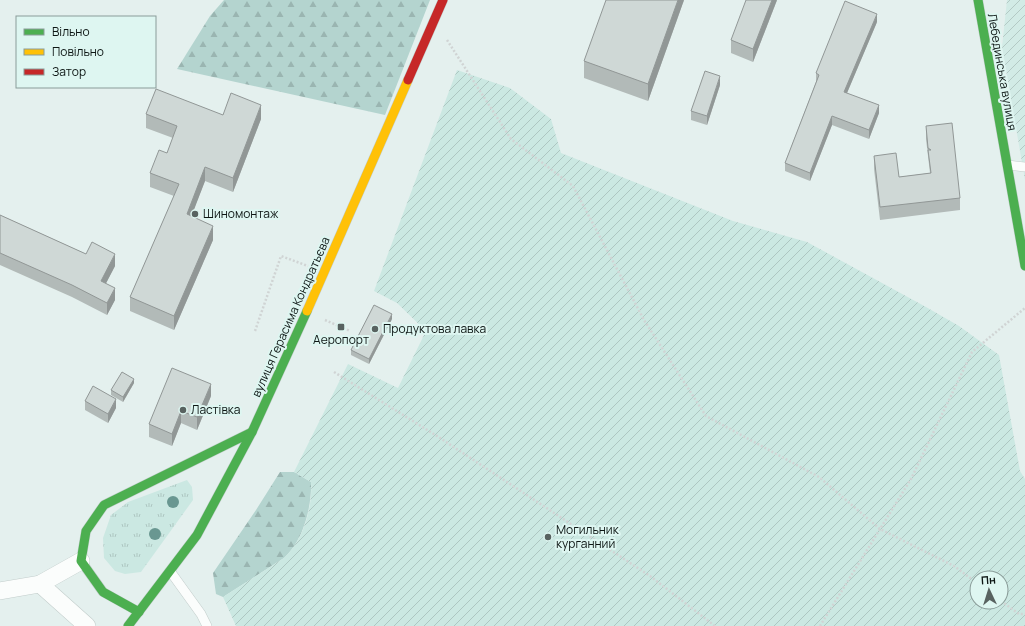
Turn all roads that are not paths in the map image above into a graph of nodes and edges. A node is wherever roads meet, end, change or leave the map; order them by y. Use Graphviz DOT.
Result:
graph roads {
  1 [pos="443,0"];
  2 [pos="978,0"];
  3 [pos="1006,165"];
  4 [pos="1025,167"];
  5 [pos="1025,266"];
  6 [pos="252,432"];
  7 [pos="81,561"];
  8 [pos="170,570"];
  9 [pos="40,584"];
  10 [pos="0,591"];
  11 [pos="138,612"];
  12 [pos="87,626"];
  13 [pos="128,626"];
  14 [pos="207,626"];
  1 -- 6 [label="main road, вулиця Герасима Кондратьєва"];
  2 -- 3 [label="main road, Лебединська вулиця"];
  3 -- 4 [label="lane"];
  3 -- 5 [label="main road, Лебединська вулиця"];
  6 -- 7 [label="main road"];
  6 -- 8 [label="main road, вулиця Герасима Кондратьєва"];
  7 -- 9 [label="street"];
  7 -- 11 [label="main road"];
  8 -- 11 [label="main road, вулиця Герасима Кондратьєва"];
  8 -- 14 [label="lane"];
  9 -- 10 [label="street"];
  9 -- 12 [label="street"];
  11 -- 13 [label="main road, вулиця Герасима Кондратьєва"];
}
